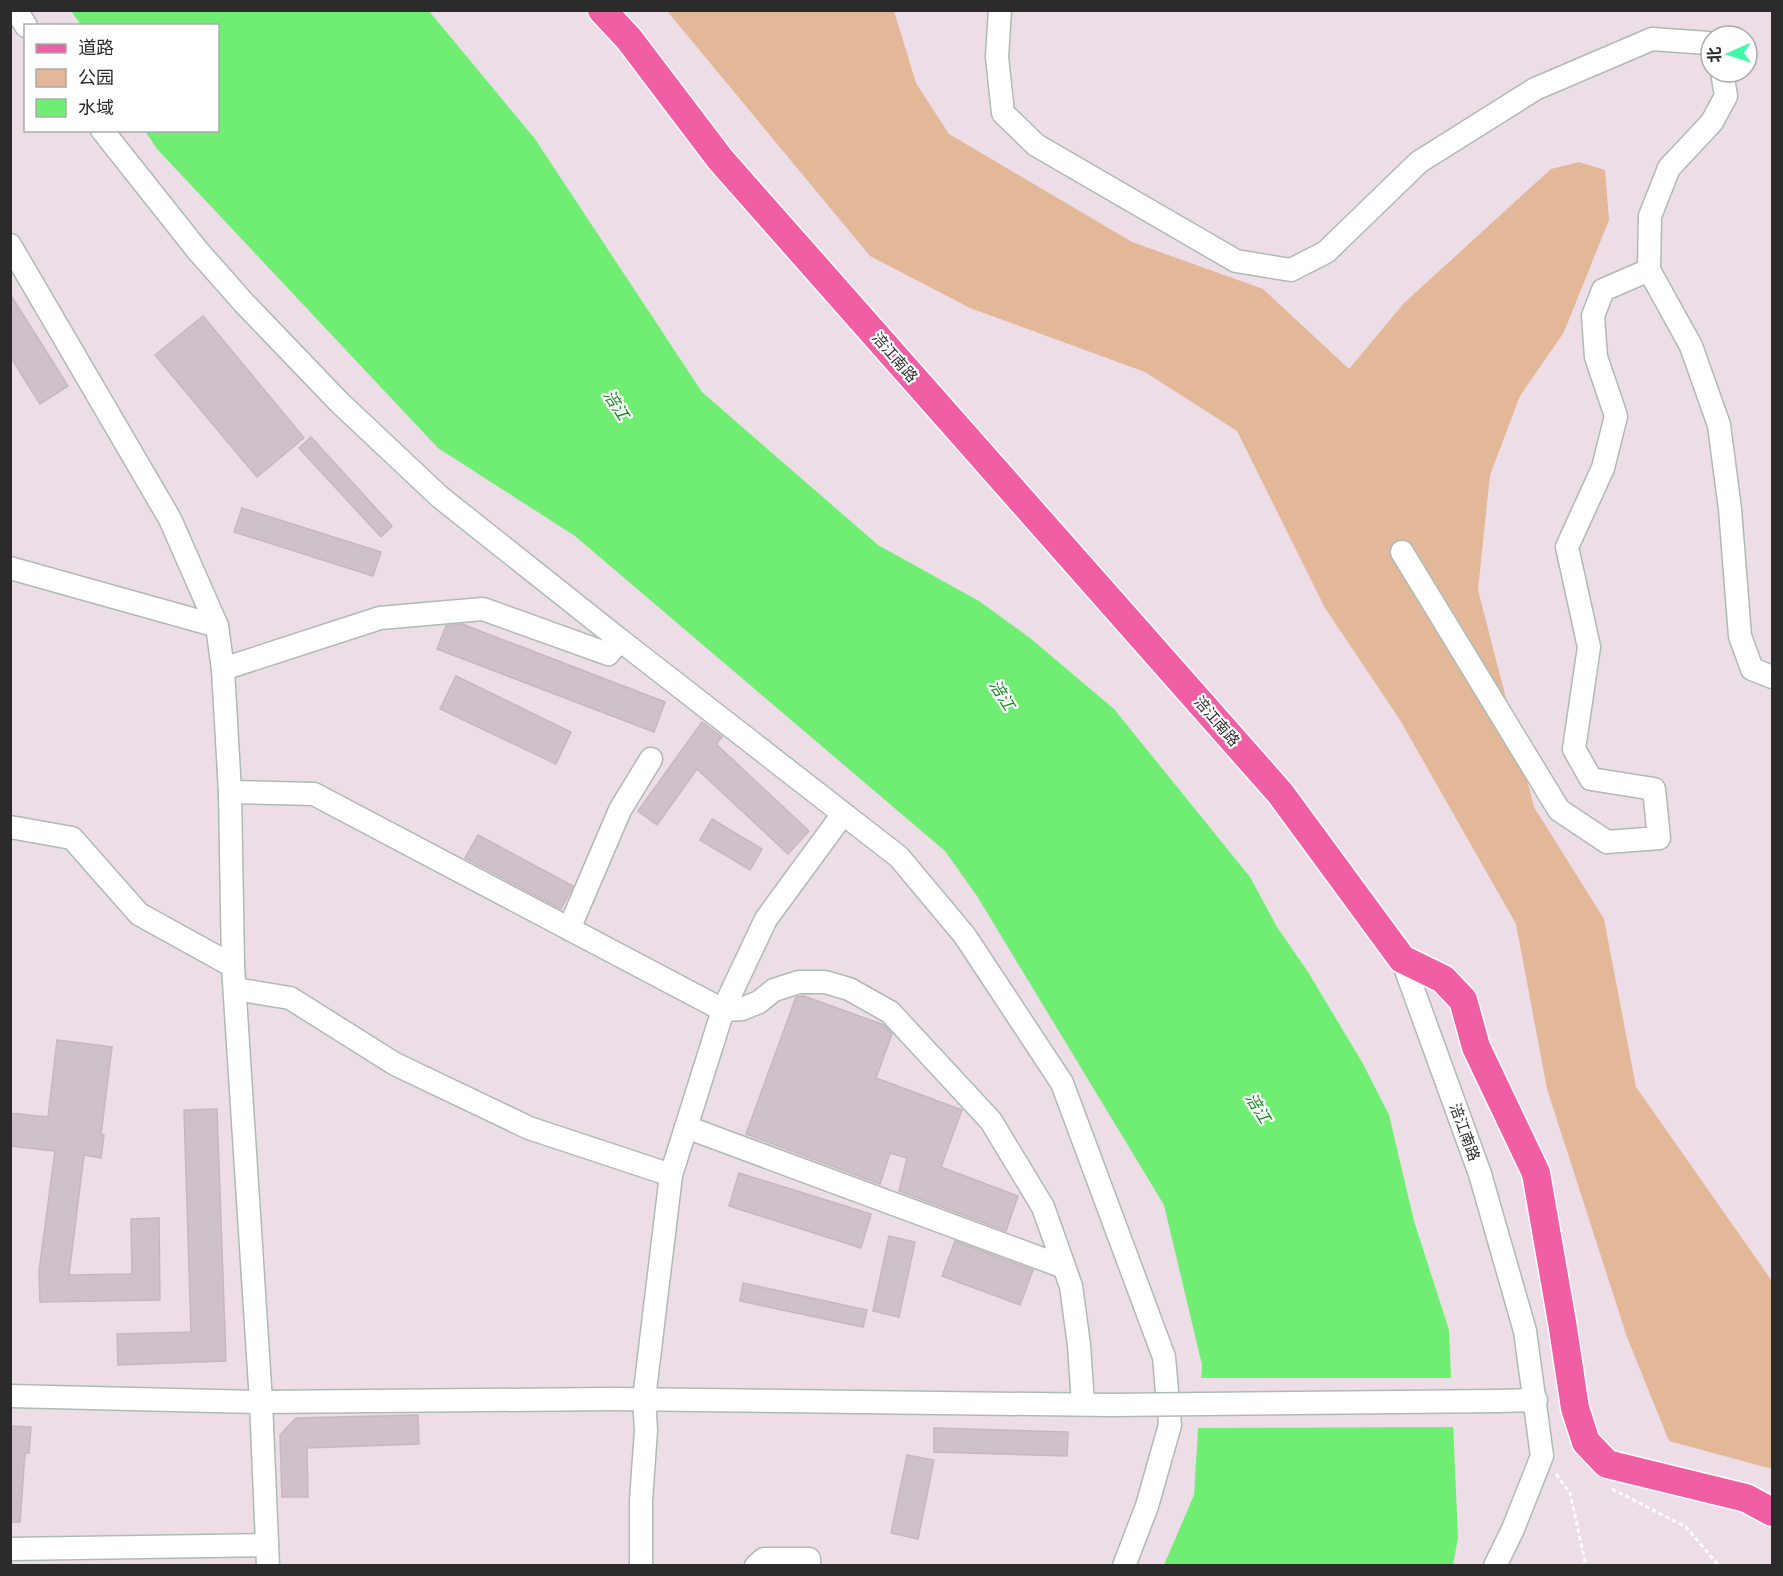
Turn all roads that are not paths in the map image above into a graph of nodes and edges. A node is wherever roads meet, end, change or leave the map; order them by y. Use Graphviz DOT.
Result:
graph roads {
  1 [pos="16,10"];
  2 [pos="602,10"];
  3 [pos="1000,10"];
  4 [pos="25,24"];
  5 [pos="1699,42"];
  6 [pos="1724,84"];
  7 [pos="104,132"];
  8 [pos="10,245"];
  9 [pos="1649,270"];
  10 [pos="1402,552"];
  11 [pos="10,568"];
  12 [pos="217,626"];
  13 [pos="620,640"];
  14 [pos="224,669"];
  15 [pos="1773,677"];
  16 [pos="651,759"];
  17 [pos="230,792"];
  18 [pos="843,814"];
  19 [pos="10,827"];
  20 [pos="569,928"];
  21 [pos="1402,959"];
  22 [pos="234,977"];
  23 [pos="723,1010"];
  24 [pos="686,1127"];
  25 [pos="671,1175"];
  26 [pos="1064,1267"];
  27 [pos="10,1396"];
  28 [pos="644,1400"];
  29 [pos="1536,1400"];
  30 [pos="261,1402"];
  31 [pos="1083,1404"];
  32 [pos="1773,1512"];
  33 [pos="10,1549"];
  34 [pos="268,1555"];
  35 [pos="641,1566"];
  36 [pos="756,1566"];
  37 [pos="809,1566"];
  38 [pos="1124,1566"];
  39 [pos="1495,1566"];
  1 -- 4 [label="street"];
  2 -- 21 [label="main road, 涪江南路"];
  3 -- 5 [label="street"];
  6 -- 9 [label="street"];
  7 -- 13 [label="street"];
  8 -- 12 [label="street"];
  9 -- 10 [label="street"];
  9 -- 15 [label="street"];
  11 -- 12 [label="street"];
  12 -- 14 [label="street"];
  13 -- 14 [label="street"];
  13 -- 18 [label="street"];
  14 -- 17 [label="street"];
  16 -- 20 [label="street"];
  17 -- 20 [label="street"];
  17 -- 22 [label="street"];
  18 -- 23 [label="street"];
  18 -- 38 [label="street"];
  19 -- 22 [label="street"];
  20 -- 23 [label="street"];
  21 -- 29 [label="street, 涪江南路"];
  21 -- 32 [label="main road"];
  22 -- 25 [label="street"];
  22 -- 30 [label="street"];
  23 -- 24 [label="street"];
  23 -- 26 [label="street"];
  24 -- 25 [label="street"];
  24 -- 26 [label="street"];
  25 -- 28 [label="street"];
  26 -- 31 [label="street"];
  27 -- 30 [label="street"];
  28 -- 30 [label="street"];
  28 -- 31 [label="street"];
  28 -- 35 [label="street"];
  29 -- 31 [label="street, bridge"];
  29 -- 39 [label="street, 涪江南路"];
  30 -- 34 [label="street"];
  33 -- 34 [label="street"];
  36 -- 37 [label="street"];
}
